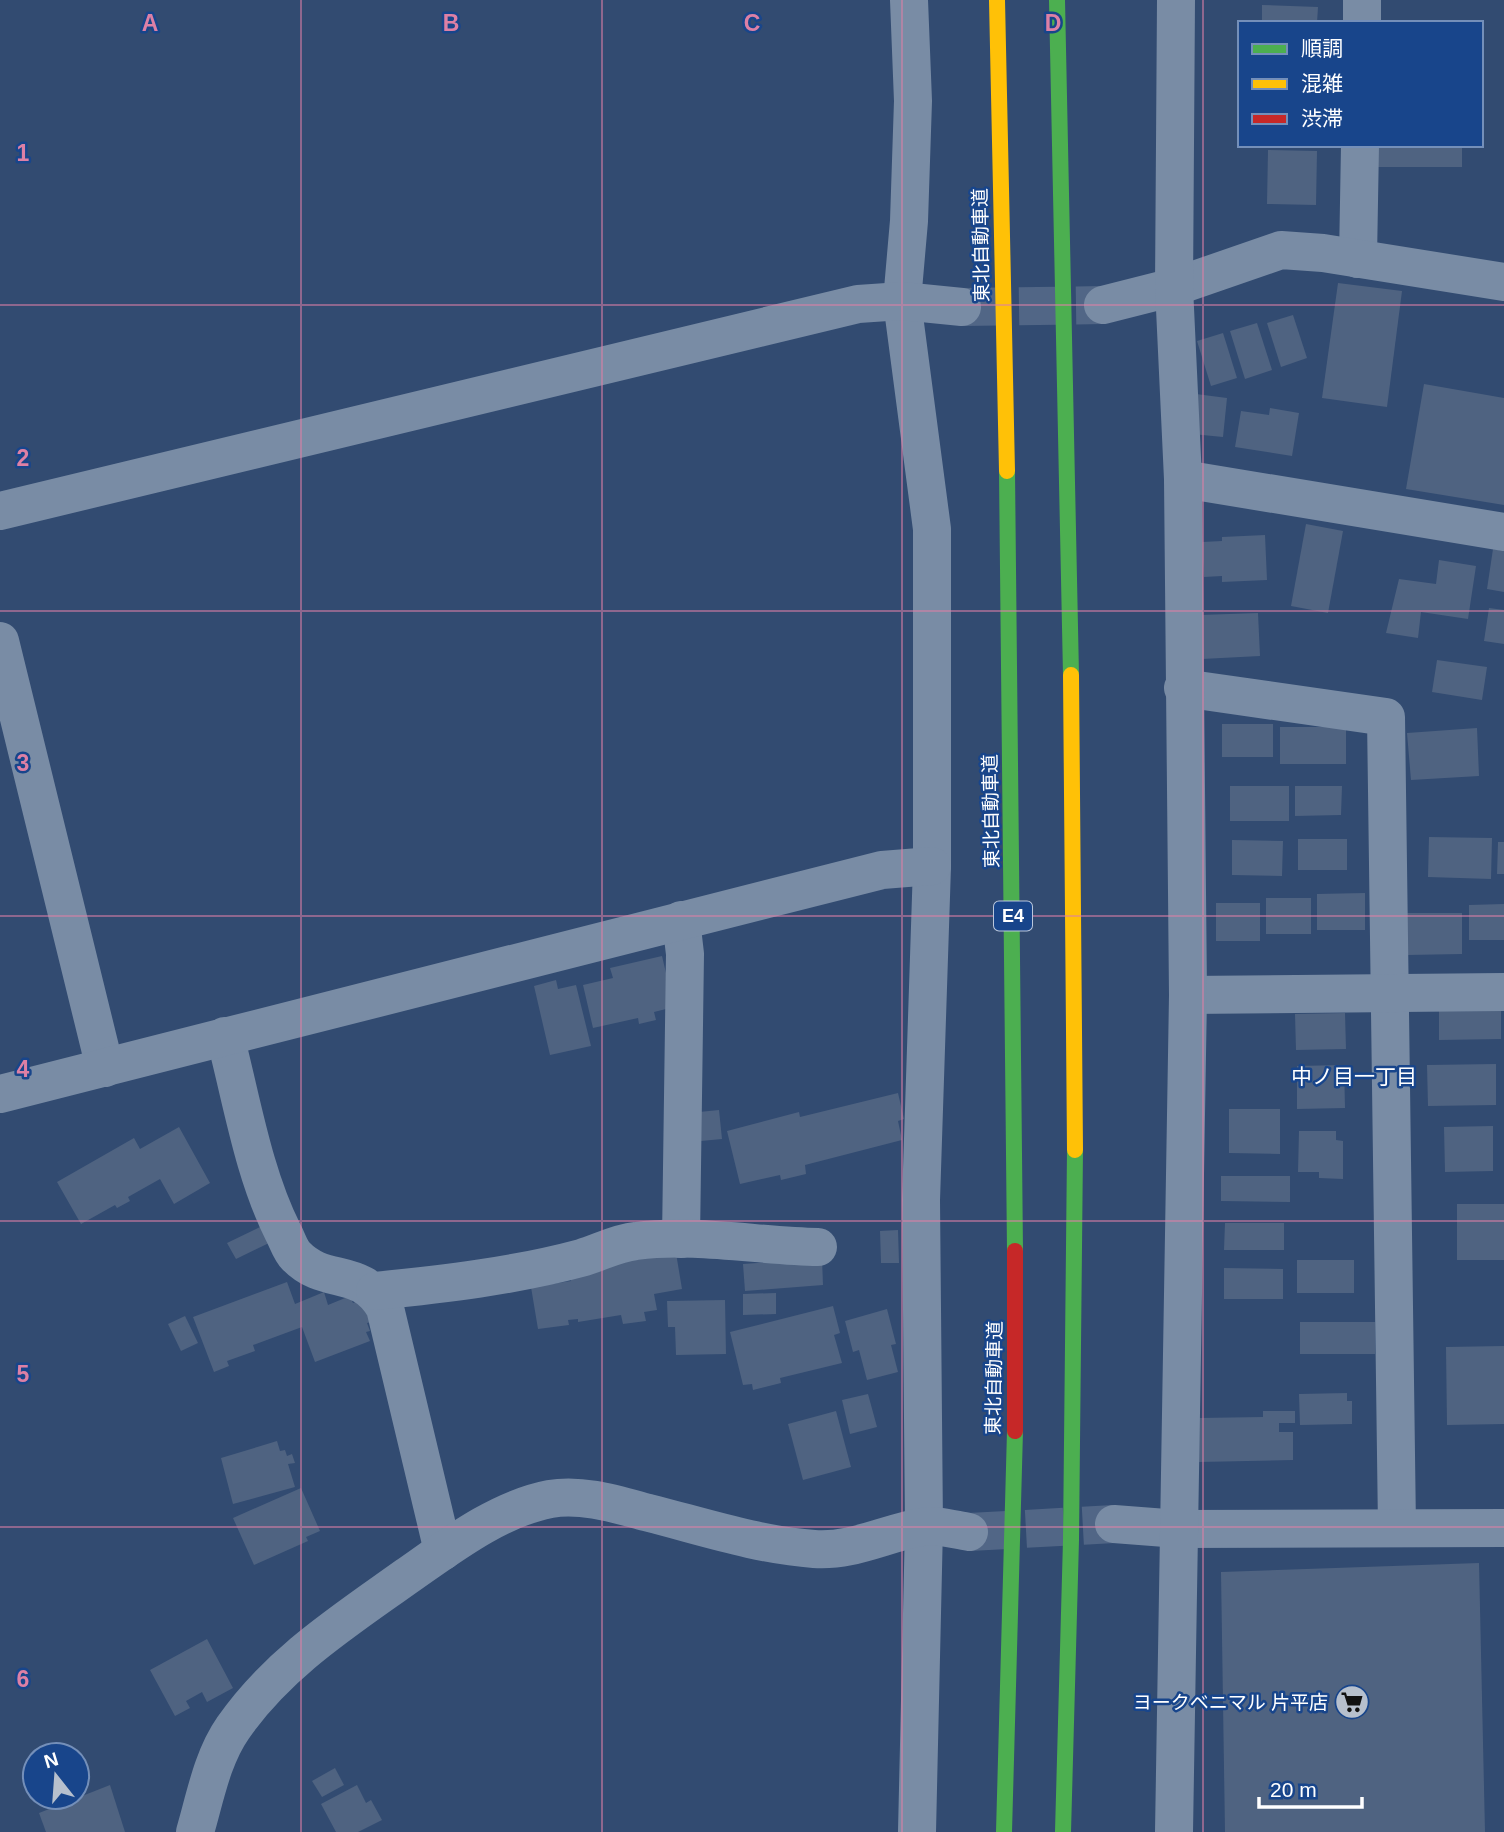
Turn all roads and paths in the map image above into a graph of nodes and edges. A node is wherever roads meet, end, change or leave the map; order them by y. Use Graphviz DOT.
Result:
graph roads {
  1 [pos="909,0"];
  2 [pos="997,0"];
  3 [pos="1056,0"];
  4 [pos="1176,0"];
  5 [pos="1363,0"];
  6 [pos="1362,21"];
  7 [pos="1360,147"];
  8 [pos="1358,259"];
  9 [pos="1504,282"];
  10 [pos="1174,287"];
  11 [pos="902,301"];
  12 [pos="1103,305"];
  13 [pos="962,307"];
  14 [pos="1183,479"];
  15 [pos="0,511"];
  16 [pos="1504,532"];
  17 [pos="0,641"];
  18 [pos="1183,688"];
  19 [pos="932,866"];
  20 [pos="681,920"];
  21 [pos="1504,992"];
  22 [pos="1391,993"];
  23 [pos="1188,995"];
  24 [pos="225,1036"];
  25 [pos="105,1068"];
  26 [pos="0,1094"];
  27 [pos="681,1239"];
  28 [pos="818,1247"];
  29 [pos="375,1291"];
  30 [pos="1114,1524"];
  31 [pos="924,1526"];
  32 [pos="1179,1528"];
  33 [pos="1397,1528"];
  34 [pos="1504,1528"];
  35 [pos="969,1532"];
  36 [pos="443,1551"];
  37 [pos="195,1832"];
  38 [pos="917,1832"];
  39 [pos="1004,1832"];
  40 [pos="1063,1832"];
  41 [pos="1174,1832"];
  1 -- 11 [label="street"];
  2 -- 39 [label="highway, 東北自動車道 / E4"];
  3 -- 40 [label="highway"];
  4 -- 10 [label="street"];
  5 -- 6 [label="street"];
  7 -- 8 [label="street"];
  8 -- 9 [label="street"];
  8 -- 10 [label="street"];
  10 -- 12 [label="street"];
  10 -- 14 [label="street"];
  11 -- 13 [label="street"];
  11 -- 15 [label="street"];
  11 -- 19 [label="street"];
  14 -- 16 [label="street"];
  14 -- 18 [label="street"];
  17 -- 25 [label="street"];
  18 -- 22 [label="street"];
  18 -- 23 [label="street"];
  19 -- 20 [label="street"];
  19 -- 31 [label="street"];
  20 -- 24 [label="street"];
  20 -- 27 [label="street"];
  21 -- 22 [label="street"];
  22 -- 23 [label="street"];
  22 -- 33 [label="street"];
  23 -- 32 [label="street"];
  24 -- 25 [label="street"];
  24 -- 29 [label="street"];
  25 -- 26 [label="street"];
  27 -- 28 [label="street"];
  27 -- 29 [label="street"];
  29 -- 36 [label="street"];
  30 -- 32 [label="street"];
  31 -- 35 [label="street"];
  31 -- 36 [label="street"];
  31 -- 38 [label="street"];
  32 -- 33 [label="street"];
  32 -- 41 [label="street"];
  33 -- 34 [label="street"];
  36 -- 37 [label="street"];
}
